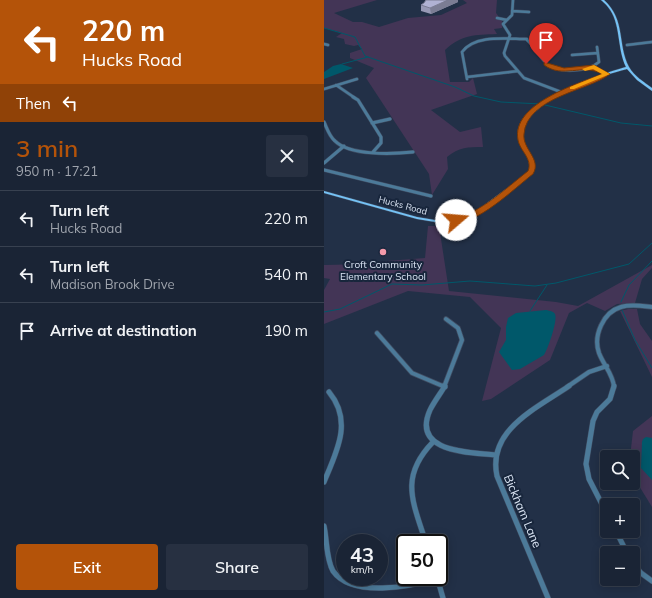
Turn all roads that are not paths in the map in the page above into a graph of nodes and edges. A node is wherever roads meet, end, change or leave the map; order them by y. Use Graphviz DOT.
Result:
graph roads {
  1 [pos="513,0"];
  2 [pos="602,0"];
  3 [pos="512,11"];
  4 [pos="529,12"];
  5 [pos="497,18"];
  6 [pos="507,20"];
  7 [pos="508,39"];
  8 [pos="652,42"];
  9 [pos="627,45"];
  10 [pos="597,47"];
  11 [pos="598,54"];
  12 [pos="572,55"];
  13 [pos="594,67"];
  14 [pos="628,68"];
  15 [pos="518,71"];
  16 [pos="607,74"];
  17 [pos="357,79"];
  18 [pos="336,85"];
  19 [pos="324,89"];
  20 [pos="652,90"];
  21 [pos="561,92"];
  22 [pos="390,119"];
  23 [pos="324,122"];
  24 [pos="372,123"];
  25 [pos="344,146"];
  26 [pos="373,152"];
  27 [pos="413,152"];
  28 [pos="324,163"];
  29 [pos="324,170"];
  30 [pos="324,192"];
  31 [pos="431,196"];
  32 [pos="652,307"];
  33 [pos="446,319"];
  34 [pos="378,333"];
  35 [pos="607,366"];
  36 [pos="445,387"];
  37 [pos="328,392"];
  38 [pos="434,442"];
  39 [pos="495,455"];
  40 [pos="326,475"];
  41 [pos="324,482"];
  42 [pos="600,500"];
  43 [pos="324,526"];
  44 [pos="423,534"];
  45 [pos="326,547"];
  46 [pos="640,572"];
  47 [pos="652,581"];
  48 [pos="414,586"];
  49 [pos="440,586"];
  50 [pos="342,587"];
  51 [pos="393,594"];
  52 [pos="443,598"];
  53 [pos="548,598"];
  1 -- 3 [label="street"];
  2 -- 14 [label="main road"];
  3 -- 4 [label="street"];
  3 -- 6 [label="street"];
  5 -- 6 [label="street"];
  6 -- 7 [label="street"];
  7 -- 13 [label="street"];
  7 -- 15 [label="street"];
  7 -- 15 [label="street"];
  8 -- 9 [label="street"];
  10 -- 11 [label="street"];
  11 -- 12 [label="street"];
  11 -- 13 [label="street"];
  13 -- 16 [label="street"];
  14 -- 16 [label="main road, Hucks Road"];
  14 -- 20 [label="main road"];
  15 -- 21 [label="street"];
  16 -- 21 [label="main road, Hucks Road"];
  17 -- 18 [label="street"];
  18 -- 19 [label="street"];
  18 -- 24 [label="street"];
  21 -- 30 [label="main road, Hucks Road"];
  22 -- 24 [label="street"];
  23 -- 25 [label="street"];
  24 -- 26 [label="street"];
  25 -- 26 [label="street"];
  25 -- 28 [label="street"];
  26 -- 27 [label="street"];
  29 -- 31 [label="street"];
  32 -- 35 [label="street"];
  33 -- 36 [label="street"];
  34 -- 36 [label="street"];
  35 -- 39 [label="street, Bickham Lane"];
  35 -- 42 [label="street"];
  36 -- 38 [label="street"];
  37 -- 40 [label="street"];
  38 -- 39 [label="street"];
  38 -- 44 [label="street"];
  39 -- 53 [label="street, Bickham Lane"];
  40 -- 41 [label="street"];
  43 -- 45 [label="street"];
  45 -- 50 [label="street"];
  46 -- 47 [label="street"];
  48 -- 51 [label="street"];
  49 -- 52 [label="street"];
}
